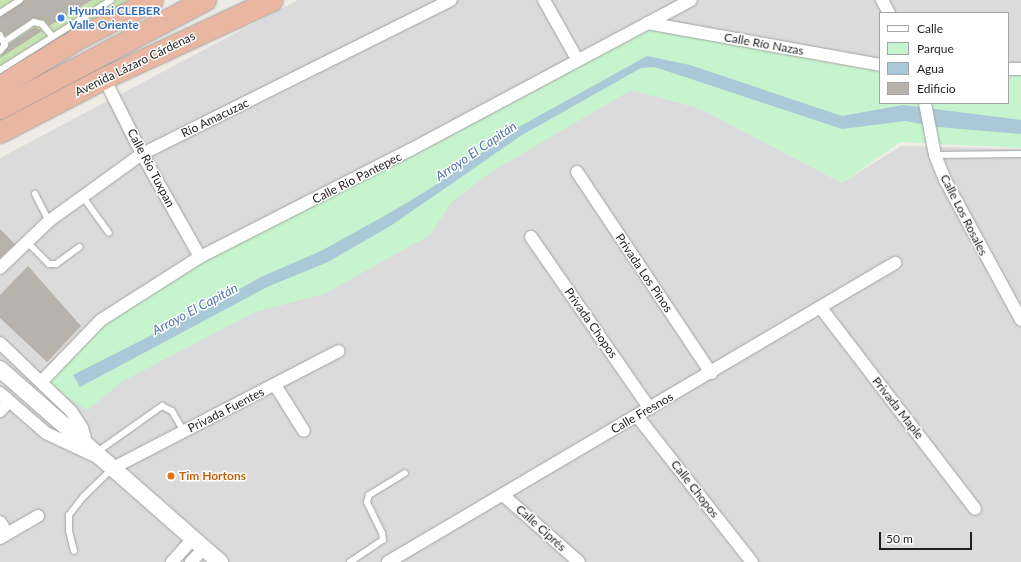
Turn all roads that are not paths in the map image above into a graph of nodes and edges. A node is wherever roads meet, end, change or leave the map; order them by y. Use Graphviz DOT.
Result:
graph roads {
  1 [pos="20,0"];
  2 [pos="111,0"];
  3 [pos="152,0"];
  4 [pos="204,0"];
  5 [pos="272,0"];
  6 [pos="451,0"];
  7 [pos="544,0"];
  8 [pos="691,0"];
  9 [pos="882,0"];
  10 [pos="888,12"];
  11 [pos="0,13"];
  12 [pos="647,23"];
  13 [pos="0,35"];
  14 [pos="52,36"];
  15 [pos="4,42"];
  16 [pos="0,51"];
  17 [pos="577,59"];
  18 [pos="879,65"];
  19 [pos="1009,69"];
  20 [pos="1021,69"];
  21 [pos="0,70"];
  22 [pos="104,78"];
  23 [pos="0,86"];
  24 [pos="925,104"];
  25 [pos="0,108"];
  26 [pos="0,132"];
  27 [pos="142,154"];
  28 [pos="1021,154"];
  29 [pos="935,155"];
  30 [pos="577,172"];
  31 [pos="34,194"];
  32 [pos="83,197"];
  33 [pos="49,221"];
  34 [pos="109,234"];
  35 [pos="531,237"];
  36 [pos="26,241"];
  37 [pos="79,246"];
  38 [pos="200,257"];
  39 [pos="895,264"];
  40 [pos="0,268"];
  41 [pos="821,308"];
  42 [pos="1021,320"];
  43 [pos="0,343"];
  44 [pos="339,351"];
  45 [pos="1,370"];
  46 [pos="711,373"];
  47 [pos="42,381"];
  48 [pos="275,385"];
  49 [pos="4,397"];
  50 [pos="650,409"];
  51 [pos="0,411"];
  52 [pos="637,416"];
  53 [pos="304,431"];
  54 [pos="184,432"];
  55 [pos="99,456"];
  56 [pos="405,473"];
  57 [pos="503,494"];
  58 [pos="975,509"];
  59 [pos="38,516"];
  60 [pos="0,522"];
  61 [pos="3,535"];
  62 [pos="198,543"];
  63 [pos="74,551"];
  64 [pos="172,562"];
  65 [pos="191,562"];
  66 [pos="220,562"];
  67 [pos="350,562"];
  68 [pos="388,562"];
  69 [pos="579,562"];
  70 [pos="752,562"];
  1 -- 11 [label="lane"];
  2 -- 14 [label="lane"];
  3 -- 23 [label="highway"];
  4 -- 25 [label="highway, Avenida Lázaro Cárdenas"];
  5 -- 22 [label="highway, Avenida Lázaro Cárdenas"];
  6 -- 27 [label="street, Río Amacuzac"];
  7 -- 17 [label="street"];
  8 -- 12 [label="street, Calle Río Pantepec"];
  9 -- 10 [label="street"];
  12 -- 17 [label="street, Calle Río Pantepec"];
  12 -- 18 [label="street, Calle Río Nazas"];
  13 -- 15 [label="lane"];
  14 -- 15 [label="lane"];
  14 -- 21 [label="lane"];
  15 -- 16 [label="lane"];
  17 -- 38 [label="street, Calle Río Pantepec"];
  19 -- 20 [label="street"];
  22 -- 26 [label="highway, Avenida Lázaro Cárdenas"];
  22 -- 27 [label="street, Calle Río Tuxpan"];
  24 -- 29 [label="street, Calle Los Rosales"];
  27 -- 32 [label="street, Río Amacuzac"];
  27 -- 38 [label="street, Calle Río Tuxpan"];
  28 -- 29 [label="lane"];
  29 -- 42 [label="street, Calle Los Rosales"];
  30 -- 46 [label="street, Privada Los Pinos"];
  31 -- 33 [label="lane"];
  32 -- 33 [label="street, Río Amacuzac"];
  32 -- 34 [label="lane"];
  33 -- 36 [label="street, Río Amacuzac"];
  35 -- 50 [label="street, Privada Chopos"];
  36 -- 37 [label="lane"];
  36 -- 40 [label="street, Río Amacuzac"];
  38 -- 47 [label="street, Calle Río Pantepec"];
  39 -- 41 [label="street, Calle Fresnos"];
  41 -- 46 [label="street, Calle Fresnos"];
  41 -- 58 [label="street, Privada Maple"];
  43 -- 47 [label="street"];
  44 -- 48 [label="street, Privada Fuentes"];
  45 -- 55 [label="street"];
  46 -- 50 [label="street, Calle Fresnos"];
  47 -- 55 [label="street"];
  48 -- 53 [label="street"];
  48 -- 54 [label="street, Privada Fuentes"];
  49 -- 51 [label="street"];
  49 -- 55 [label="street"];
  50 -- 52 [label="street, Calle Fresnos"];
  52 -- 57 [label="street, Calle Fresnos"];
  52 -- 70 [label="street, Calle Chopos"];
  54 -- 55 [label="street, Privada Fuentes"];
  54 -- 55 [label="lane"];
  55 -- 62 [label="street"];
  55 -- 63 [label="lane"];
  56 -- 67 [label="lane"];
  57 -- 68 [label="street, Calle Fresnos"];
  57 -- 69 [label="street, Calle Ciprés"];
  59 -- 61 [label="street"];
  60 -- 61 [label="street"];
  62 -- 64 [label="street"];
  62 -- 65 [label="street"];
  62 -- 66 [label="street"];
}
